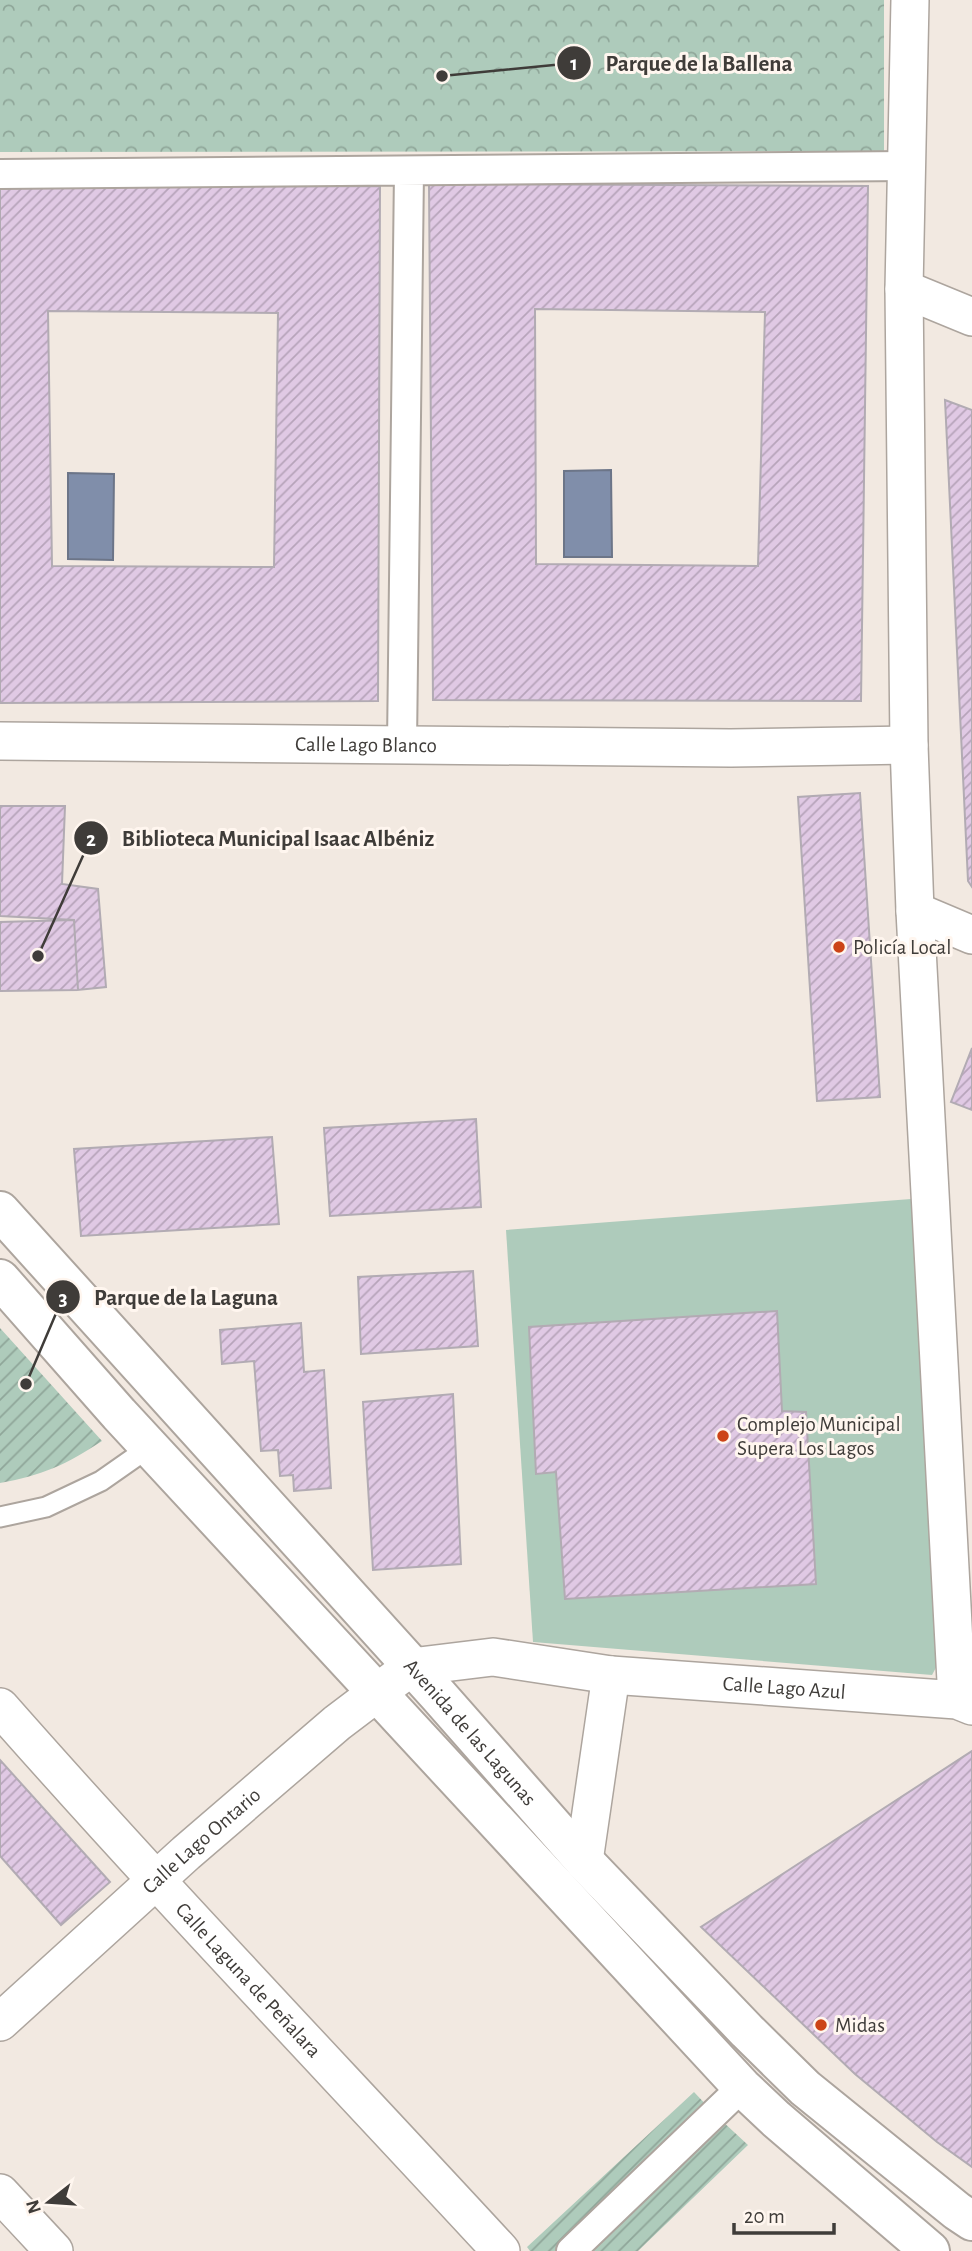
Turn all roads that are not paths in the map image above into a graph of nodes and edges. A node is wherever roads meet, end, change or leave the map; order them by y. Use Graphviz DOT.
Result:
graph roads {
  1 [pos="910,0"];
  2 [pos="907,166"];
  3 [pos="409,171"];
  4 [pos="0,174"];
  5 [pos="904,289"];
  6 [pos="972,317"];
  7 [pos="0,741"];
  8 [pos="402,744"];
  9 [pos="909,745"];
  10 [pos="915,911"];
  11 [pos="972,935"];
  12 [pos="0,1211"];
  13 [pos="0,1279"];
  14 [pos="151,1446"];
  15 [pos="0,1517"];
  16 [pos="411,1667"];
  17 [pos="611,1675"];
  18 [pos="376,1692"];
  19 [pos="964,1703"];
  20 [pos="0,1707"];
  21 [pos="584,1861"];
  22 [pos="157,1880"];
  23 [pos="0,2022"];
  24 [pos="742,2087"];
  25 [pos="0,2193"];
  26 [pos="972,2221"];
  27 [pos="54,2251"];
  28 [pos="501,2251"];
  29 [pos="571,2251"];
  30 [pos="930,2251"];
  1 -- 2 [label="street"];
  2 -- 3 [label="street"];
  2 -- 5 [label="street"];
  3 -- 4 [label="street"];
  3 -- 8 [label="street"];
  5 -- 6 [label="street"];
  5 -- 9 [label="street"];
  7 -- 8 [label="street, Calle Lago Blanco"];
  8 -- 9 [label="street, Calle Lago Blanco"];
  9 -- 10 [label="street"];
  10 -- 11 [label="street"];
  10 -- 19 [label="street"];
  12 -- 16 [label="main road, Avenida de las Lagunas"];
  13 -- 14 [label="main road, Avenida de las Lagunas"];
  14 -- 15 [label="lane"];
  14 -- 18 [label="main road, Avenida de las Lagunas"];
  16 -- 17 [label="street, Calle Lago Azul"];
  16 -- 18 [label="street, Calle Lago Ontario"];
  16 -- 21 [label="main road, Avenida de las Lagunas"];
  17 -- 19 [label="street, Calle Lago Azul"];
  17 -- 21 [label="street"];
  18 -- 22 [label="street, Calle Lago Ontario"];
  18 -- 24 [label="main road, Avenida de las Lagunas"];
  20 -- 22 [label="street, Calle Laguna de Peñalara"];
  21 -- 26 [label="main road, Avenida de las Lagunas"];
  22 -- 23 [label="street, Calle Lago Ontario"];
  22 -- 28 [label="street, Calle Laguna de Peñalara"];
  24 -- 29 [label="street"];
  24 -- 30 [label="main road, Avenida de las Lagunas"];
  25 -- 27 [label="street"];
}
